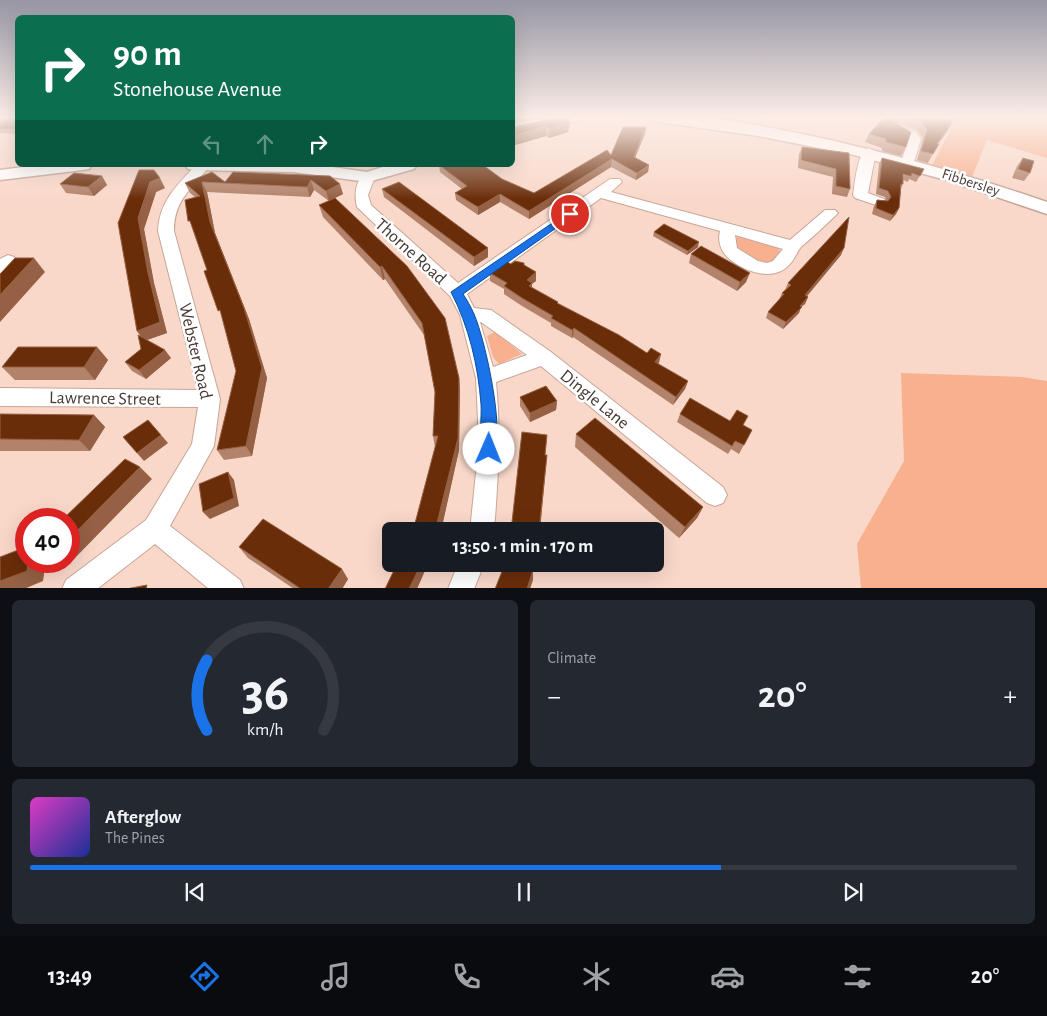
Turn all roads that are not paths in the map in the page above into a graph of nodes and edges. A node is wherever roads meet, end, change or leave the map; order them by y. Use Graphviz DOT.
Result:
graph roads {
  1 [pos="832,144"];
  2 [pos="914,144"];
  3 [pos="869,152"];
  4 [pos="909,162"];
  5 [pos="66,167"];
  6 [pos="202,167"];
  7 [pos="293,167"];
  8 [pos="401,167"];
  9 [pos="0,175"];
  10 [pos="368,177"];
  11 [pos="614,182"];
  12 [pos="600,193"];
  13 [pos="879,202"];
  14 [pos="1047,208"];
  15 [pos="806,214"];
  16 [pos="729,228"];
  17 [pos="793,246"];
  18 [pos="457,292"];
  19 [pos="469,315"];
  20 [pos="544,357"];
  21 [pos="486,378"];
  22 [pos="0,397"];
  23 [pos="210,399"];
  24 [pos="715,495"];
  25 [pos="483,522"];
  26 [pos="155,529"];
  27 [pos="468,572"];
  28 [pos="76,588"];
  29 [pos="231,588"];
  30 [pos="461,588"];
  1 -- 3 [label="main road, Fibbersley"];
  2 -- 4 [label="street"];
  3 -- 4 [label="main road, Fibbersley"];
  3 -- 13 [label="street"];
  4 -- 14 [label="main road, Fibbersley"];
  5 -- 9 [label="main road"];
  6 -- 23 [label="street, Webster Road"];
  7 -- 10 [label="main road"];
  8 -- 10 [label="main road"];
  10 -- 18 [label="street, Thorne Road"];
  11 -- 12 [label="street"];
  12 -- 16 [label="street"];
  12 -- 18 [label="street"];
  15 -- 17 [label="street"];
  16 -- 17 [label="street"];
  16 -- 17 [label="street"];
  18 -- 19 [label="street, Thorne Road"];
  19 -- 20 [label="street, Dingle Lane"];
  19 -- 21 [label="street, Thorne Road"];
  20 -- 21 [label="street"];
  20 -- 24 [label="street, Dingle Lane"];
  21 -- 25 [label="street, Thorne Road"];
  22 -- 23 [label="street, Lawrence Street"];
  23 -- 26 [label="street, Webster Road"];
  26 -- 28 [label="street, Webster Road"];
  26 -- 29 [label="street"];
  27 -- 30 [label="street"];
}
